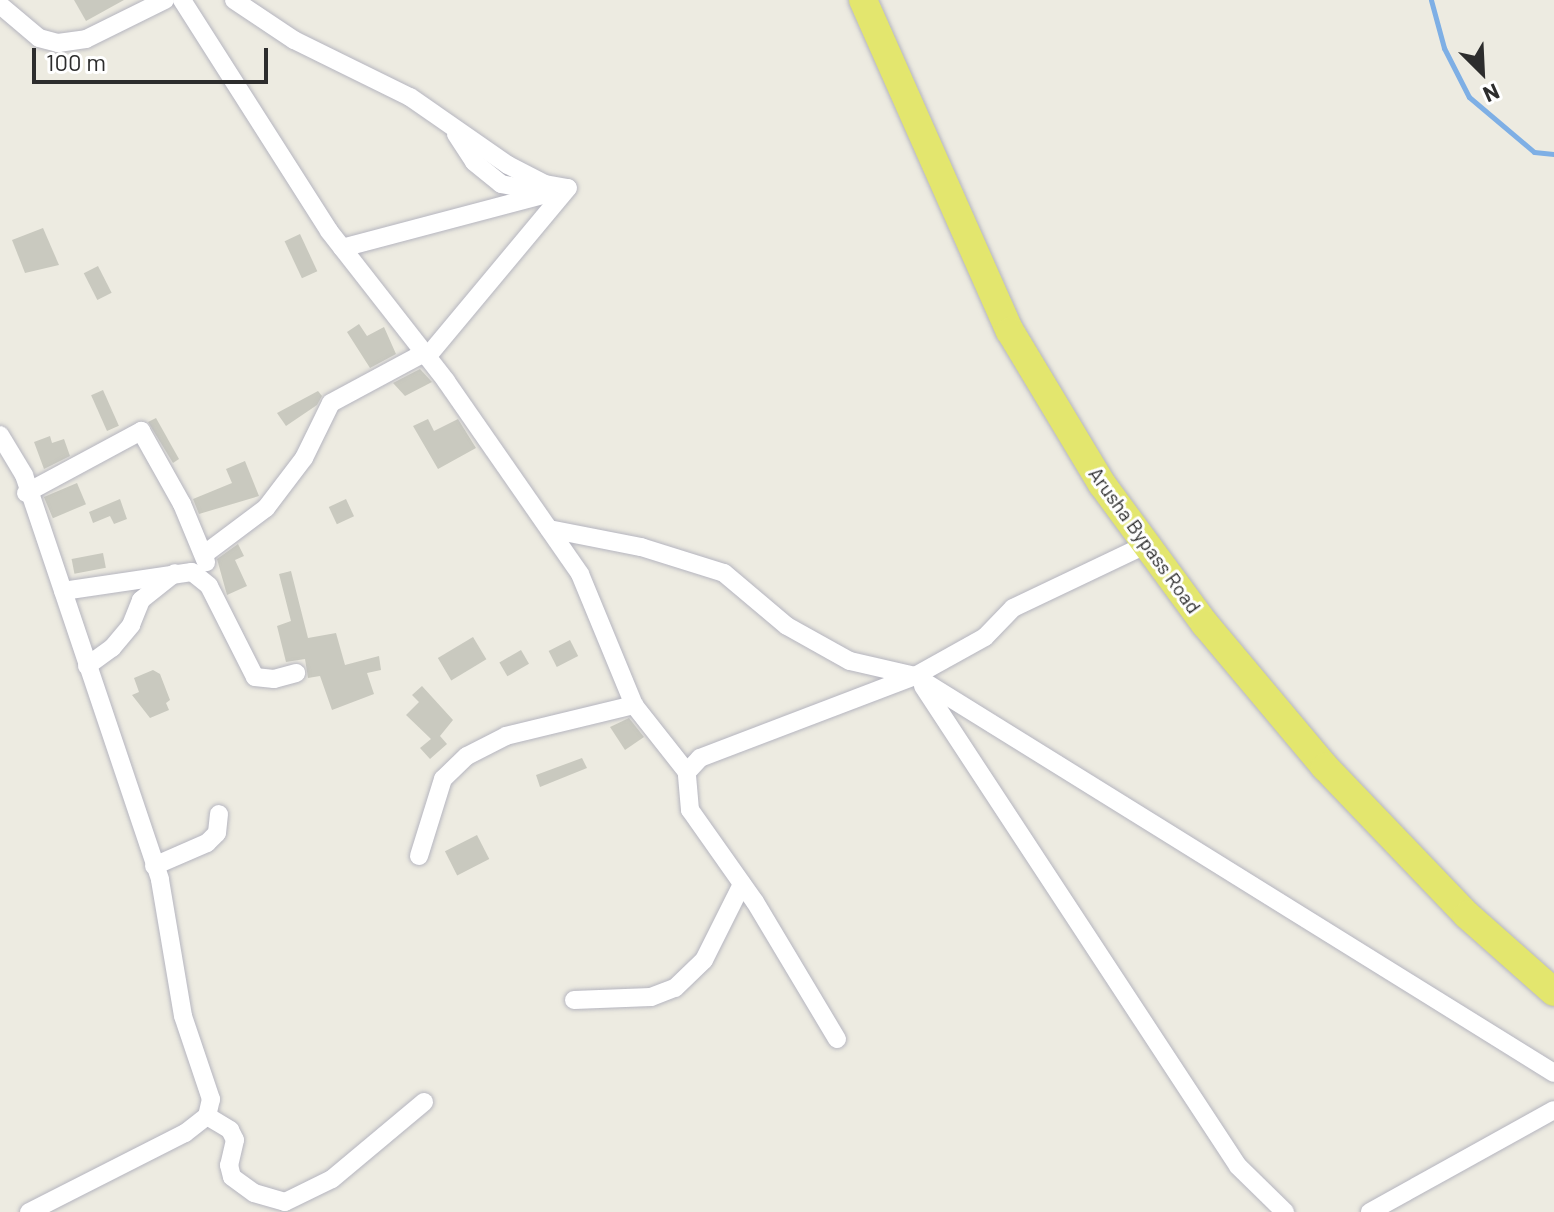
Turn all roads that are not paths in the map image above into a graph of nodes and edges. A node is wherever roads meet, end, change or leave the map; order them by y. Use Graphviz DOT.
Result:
graph roads {
  1 [pos="165,0"];
  2 [pos="182,0"];
  3 [pos="234,0"];
  4 [pos="863,0"];
  5 [pos="0,5"];
  6 [pos="568,188"];
  7 [pos="342,248"];
  8 [pos="426,355"];
  9 [pos="0,435"];
  10 [pos="26,493"];
  11 [pos="549,529"];
  12 [pos="1145,545"];
  13 [pos="206,553"];
  14 [pos="177,571"];
  15 [pos="201,576"];
  16 [pos="63,591"];
  17 [pos="87,666"];
  18 [pos="296,673"];
  19 [pos="915,676"];
  20 [pos="634,705"];
  21 [pos="687,772"];
  22 [pos="219,814"];
  23 [pos="419,856"];
  24 [pos="154,866"];
  25 [pos="742,884"];
  26 [pos="1554,992"];
  27 [pos="574,1000"];
  28 [pos="837,1039"];
  29 [pos="1554,1073"];
  30 [pos="424,1102"];
  31 [pos="1554,1110"];
  32 [pos="207,1116"];
  33 [pos="29,1212"];
  34 [pos="1285,1212"];
  35 [pos="1370,1212"];
  1 -- 5 [label="street"];
  2 -- 7 [label="street"];
  3 -- 6 [label="street"];
  4 -- 12 [label="main road, Arusha Bypass Road"];
  6 -- 7 [label="street"];
  6 -- 8 [label="street"];
  7 -- 8 [label="street"];
  8 -- 11 [label="street"];
  8 -- 13 [label="street"];
  9 -- 10 [label="street"];
  10 -- 13 [label="street"];
  10 -- 16 [label="street"];
  11 -- 19 [label="street"];
  11 -- 20 [label="street"];
  12 -- 19 [label="street"];
  12 -- 26 [label="main road, Arusha Bypass Road"];
  13 -- 15 [label="street"];
  14 -- 15 [label="street"];
  14 -- 16 [label="street"];
  14 -- 17 [label="street"];
  15 -- 18 [label="street"];
  16 -- 17 [label="street"];
  17 -- 24 [label="street"];
  19 -- 21 [label="street"];
  19 -- 29 [label="street"];
  19 -- 34 [label="street"];
  20 -- 21 [label="street"];
  20 -- 23 [label="street"];
  21 -- 25 [label="street"];
  22 -- 24 [label="street"];
  24 -- 32 [label="street"];
  25 -- 27 [label="street"];
  25 -- 28 [label="street"];
  30 -- 32 [label="street"];
  31 -- 35 [label="street"];
  32 -- 33 [label="street"];
}
